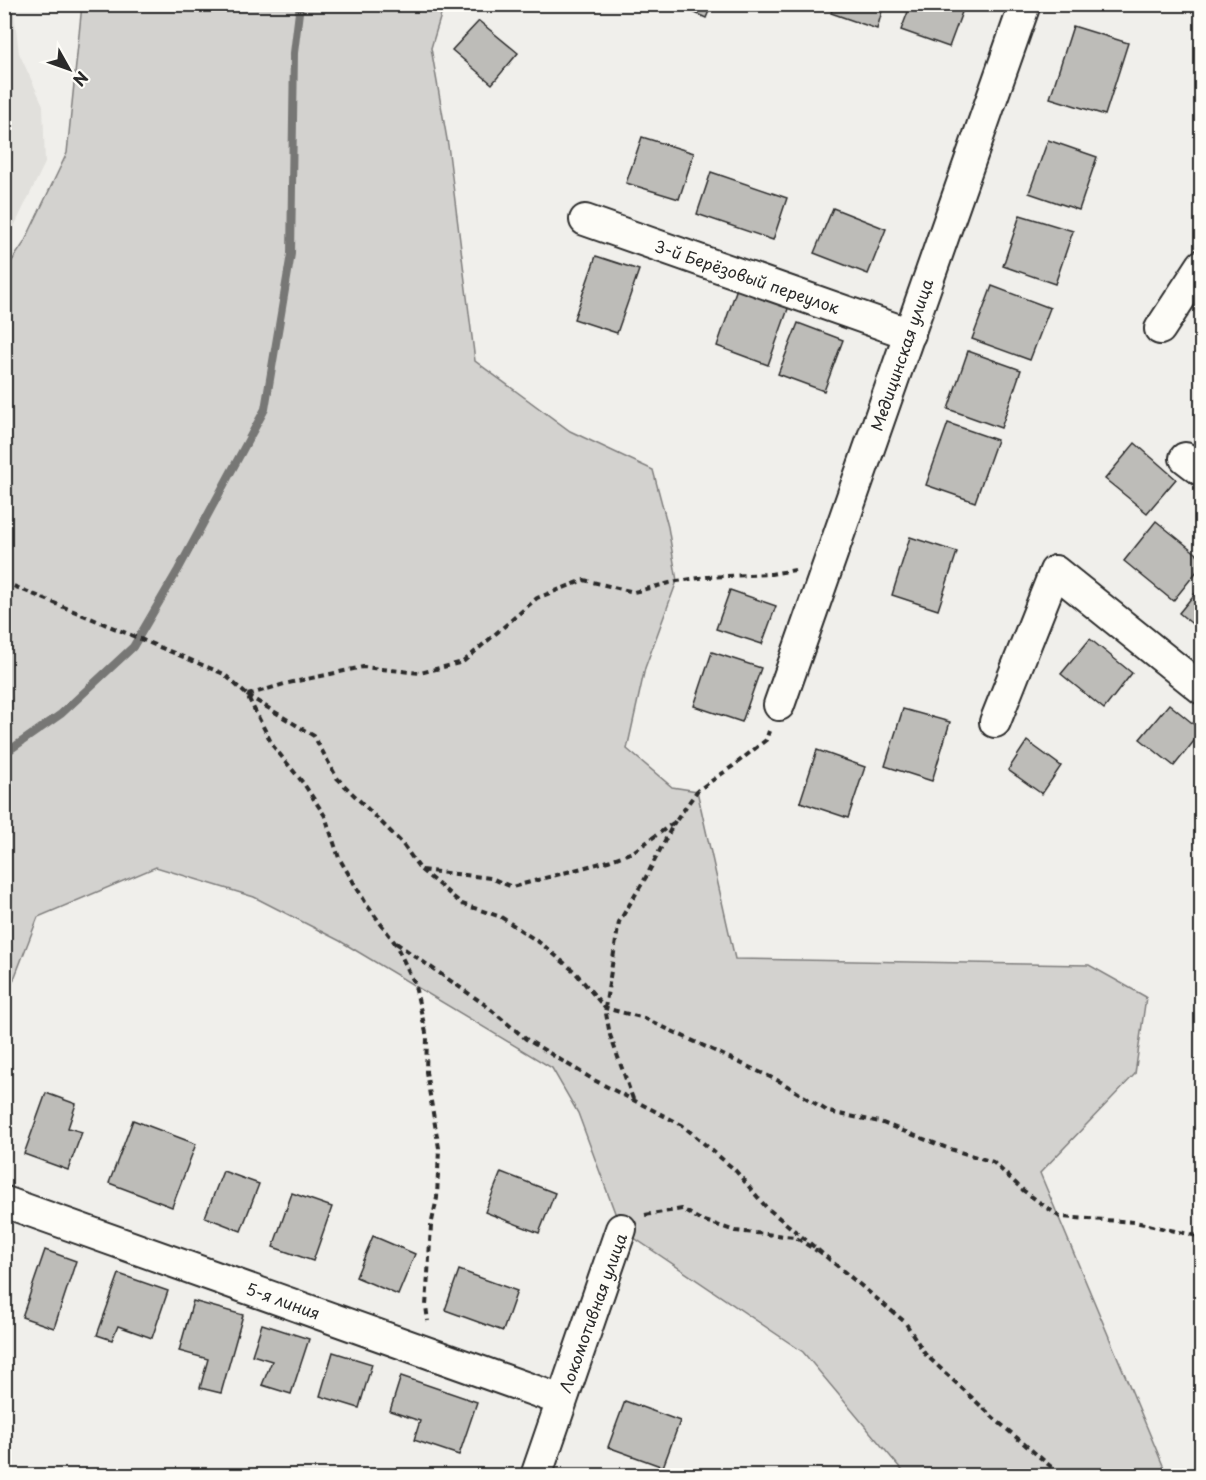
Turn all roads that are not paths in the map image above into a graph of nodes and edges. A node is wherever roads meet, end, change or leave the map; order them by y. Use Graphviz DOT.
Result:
graph roads {
  1 [pos="1025,4"];
  2 [pos="585,220"];
  3 [pos="1202,265"];
  4 [pos="1160,329"];
  5 [pos="910,334"];
  6 [pos="1202,689"];
  7 [pos="779,705"];
  8 [pos="995,722"];
  9 [pos="5,1202"];
  10 [pos="621,1229"];
  11 [pos="561,1400"];
  12 [pos="536,1476"];
  1 -- 5 [label="street, Медицинская улица"];
  2 -- 5 [label="street, 3-й Берёзовый переулок"];
  3 -- 4 [label="street"];
  5 -- 7 [label="street, Медицинская улица"];
  6 -- 8 [label="street"];
  9 -- 11 [label="street, 5-я линия"];
  10 -- 11 [label="street, Локомотивная улица"];
  11 -- 12 [label="street, Локомотивная улица"];
}
